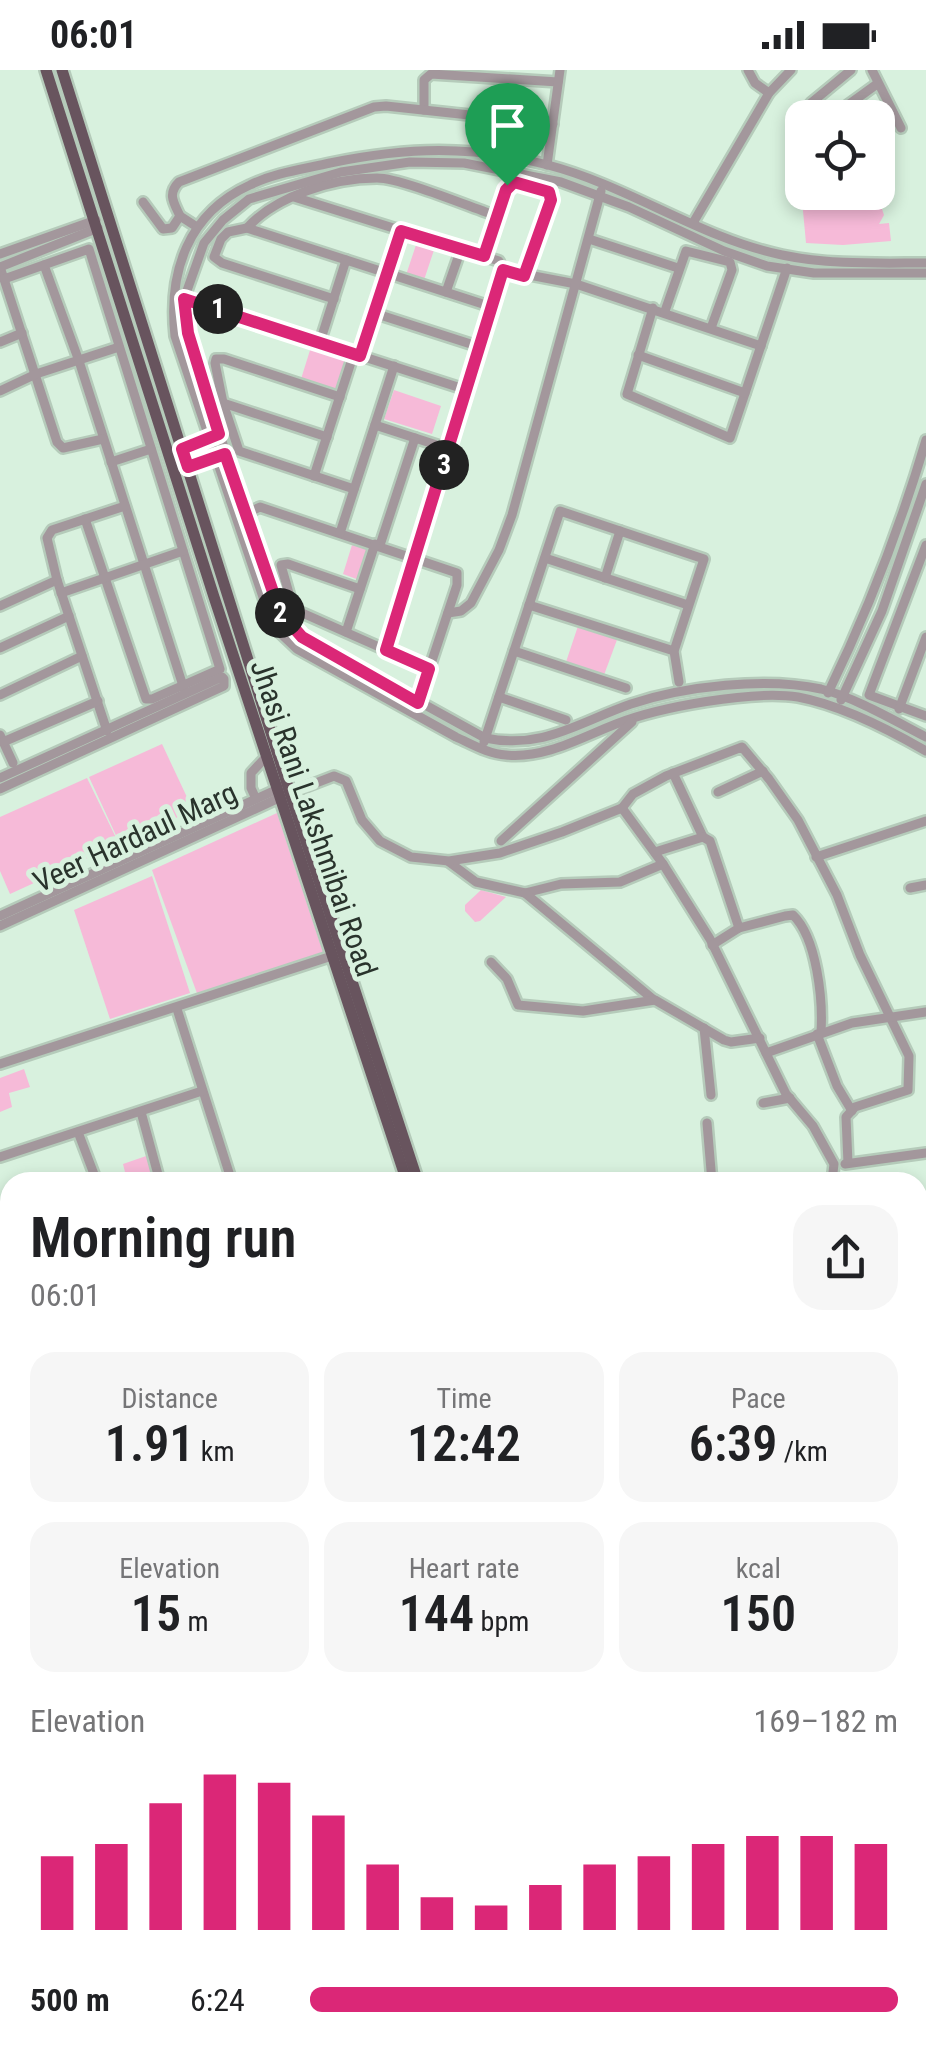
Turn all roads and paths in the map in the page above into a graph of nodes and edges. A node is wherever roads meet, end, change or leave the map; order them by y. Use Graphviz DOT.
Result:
graph roads {
  1 [pos="46,70"];
  2 [pos="62,70"];
  3 [pos="560,70"];
  4 [pos="748,70"];
  5 [pos="791,70"];
  6 [pos="851,70"];
  7 [pos="872,70"];
  8 [pos="558,82"];
  9 [pos="878,84"];
  10 [pos="769,94"];
  11 [pos="816,100"];
  12 [pos="855,100"];
  13 [pos="885,100"];
  14 [pos="424,110"];
  15 [pos="895,119"];
  16 [pos="552,124"];
  17 [pos="901,128"];
  18 [pos="547,165"];
  19 [pos="604,184"];
  20 [pos="600,196"];
  21 [pos="294,197"];
  22 [pos="143,202"];
  23 [pos="180,216"];
  24 [pos="497,216"];
  25 [pos="103,222"];
  26 [pos="693,222"];
  27 [pos="197,227"];
  28 [pos="247,228"];
  29 [pos="401,231"];
  30 [pos="589,239"];
  31 [pos="461,249"];
  32 [pos="0,254"];
  33 [pos="484,256"];
  34 [pos="791,256"];
  35 [pos="346,260"];
  36 [pos="926,263"];
  37 [pos="44,265"];
  38 [pos="0,267"];
  39 [pos="678,268"];
  40 [pos="787,269"];
  41 [pos="503,270"];
  42 [pos="926,273"];
  43 [pos="387,274"];
  44 [pos="524,276"];
  45 [pos="4,279"];
  46 [pos="576,284"];
  47 [pos="446,292"];
  48 [pos="172,295"];
  49 [pos="5,296"];
  50 [pos="184,299"];
  51 [pos="334,299"];
  52 [pos="492,307"];
  53 [pos="653,308"];
  54 [pos="664,311"];
  55 [pos="374,313"];
  56 [pos="711,328"];
  57 [pos="22,333"];
  58 [pos="0,342"];
  59 [pos="320,342"];
  60 [pos="761,346"];
  61 [pos="119,347"];
  62 [pos="480,347"];
  63 [pos="357,354"];
  64 [pos="638,356"];
  65 [pos="79,361"];
  66 [pos="394,366"];
  67 [pos="36,374"];
  68 [pos="467,390"];
  69 [pos="0,391"];
  70 [pos="745,392"];
  71 [pos="340,397"];
  72 [pos="222,403"];
  73 [pos="375,425"];
  74 [pos="219,434"];
  75 [pos="327,437"];
  76 [pos="415,438"];
  77 [pos="208,439"];
  78 [pos="103,440"];
  79 [pos="926,440"];
  80 [pos="151,449"];
  81 [pos="182,449"];
  82 [pos="448,449"];
  83 [pos="225,454"];
  84 [pos="214,458"];
  85 [pos="111,462"];
  86 [pos="188,467"];
  87 [pos="314,476"];
  88 [pos="926,484"];
  89 [pos="354,489"];
  90 [pos="909,498"];
  91 [pos="924,502"];
  92 [pos="125,506"];
  93 [pos="244,514"];
  94 [pos="904,514"];
  95 [pos="85,519"];
  96 [pos="921,520"];
  97 [pos="620,531"];
  98 [pos="340,532"];
  99 [pos="926,544"];
  100 [pos="378,545"];
  101 [pos="183,551"];
  102 [pos="416,557"];
  103 [pos="545,558"];
  104 [pos="143,565"];
  105 [pos="104,578"];
  106 [pos="604,578"];
  107 [pos="57,580"];
  108 [pos="0,589"];
  109 [pos="360,589"];
  110 [pos="61,593"];
  111 [pos="3,605"];
  112 [pos="529,605"];
  113 [pos="688,605"];
  114 [pos="448,613"];
  115 [pos="69,616"];
  116 [pos="346,632"];
  117 [pos="926,637"];
  118 [pos="0,648"];
  119 [pos="386,650"];
  120 [pos="514,651"];
  121 [pos="674,651"];
  122 [pos="82,656"];
  123 [pos="429,669"];
  124 [pos="679,682"];
  125 [pos="626,688"];
  126 [pos="185,690"];
  127 [pos="829,692"];
  128 [pos="0,695"];
  129 [pos="498,698"];
  130 [pos="842,698"];
  131 [pos="98,702"];
  132 [pos="418,703"];
  133 [pos="822,704"];
  134 [pos="900,706"];
  135 [pos="836,709"];
  136 [pos="926,716"];
  137 [pos="636,717"];
  138 [pos="566,720"];
  139 [pos="894,721"];
  140 [pos="108,734"];
  141 [pos="926,736"];
  142 [pos="485,738"];
  143 [pos="2,739"];
  144 [pos="482,749"];
  145 [pos="926,750"];
  146 [pos="266,756"];
  147 [pos="13,763"];
  148 [pos="763,771"];
  149 [pos="673,773"];
  150 [pos="0,778"];
  151 [pos="0,789"];
  152 [pos="284,791"];
  153 [pos="718,792"];
  154 [pos="256,799"];
  155 [pos="622,808"];
  156 [pos="926,822"];
  157 [pos="704,837"];
  158 [pos="502,842"];
  159 [pos="655,852"];
  160 [pos="816,858"];
  161 [pos="449,861"];
  162 [pos="663,864"];
  163 [pos="926,885"];
  164 [pos="910,888"];
  165 [pos="527,893"];
  166 [pos="0,916"];
  167 [pos="0,926"];
  168 [pos="739,928"];
  169 [pos="712,945"];
  170 [pos="339,954"];
  171 [pos="490,962"];
  172 [pos="655,1000"];
  173 [pos="178,1009"];
  174 [pos="926,1012"];
  175 [pos="889,1017"];
  176 [pos="704,1028"];
  177 [pos="819,1033"];
  178 [pos="760,1038"];
  179 [pos="766,1053"];
  180 [pos="0,1064"];
  181 [pos="202,1091"];
  182 [pos="711,1094"];
  183 [pos="790,1098"];
  184 [pos="763,1103"];
  185 [pos="852,1111"];
  186 [pos="141,1112"];
  187 [pos="706,1123"];
  188 [pos="78,1132"];
  189 [pos="926,1152"];
  190 [pos="0,1157"];
  191 [pos="848,1163"];
  192 [pos="834,1164"];
  193 [pos="94,1172"];
  194 [pos="157,1172"];
  195 [pos="229,1172"];
  196 [pos="405,1172"];
  197 [pos="415,1172"];
  198 [pos="711,1172"];
  199 [pos="834,1172"];
  1 -- 25 [label="main road, Jhasi Rani Lakshmibai Road"];
  2 -- 25 [label="main road, Jhasi Rani Lakshmibai Road"];
  3 -- 8 [label="street"];
  4 -- 10 [label="street"];
  5 -- 10 [label="street"];
  6 -- 11 [label="street"];
  7 -- 9 [label="street"];
  8 -- 14 [label="street"];
  8 -- 16 [label="street"];
  9 -- 12 [label="street"];
  9 -- 13 [label="street"];
  10 -- 26 [label="street"];
  14 -- 16 [label="street"];
  14 -- 23 [label="street"];
  15 -- 17 [label="street"];
  16 -- 18 [label="street"];
  18 -- 19 [label="street"];
  18 -- 27 [label="street"];
  19 -- 20 [label="street"];
  19 -- 26 [label="street"];
  20 -- 30 [label="street"];
  20 -- 40 [label="street"];
  20 -- 50 [label="street"];
  21 -- 24 [label="street"];
  21 -- 28 [label="street"];
  21 -- 29 [label="street"];
  22 -- 23 [label="street"];
  23 -- 27 [label="street"];
  24 -- 33 [label="street"];
  24 -- 44 [label="street"];
  25 -- 32 [label="street"];
  25 -- 38 [label="street"];
  25 -- 81 [label="main road, Jhasi Rani Lakshmibai Road"];
  25 -- 146 [label="main road, Jhasi Rani Lakshmibai Road"];
  26 -- 34 [label="street"];
  27 -- 48 [label="street"];
  28 -- 35 [label="street"];
  28 -- 51 [label="street"];
  29 -- 31 [label="street"];
  29 -- 43 [label="street"];
  30 -- 39 [label="street"];
  30 -- 46 [label="street"];
  31 -- 33 [label="street"];
  31 -- 47 [label="street"];
  33 -- 41 [label="street"];
  34 -- 36 [label="street"];
  34 -- 40 [label="street"];
  35 -- 43 [label="street"];
  35 -- 51 [label="street"];
  37 -- 45 [label="street"];
  37 -- 61 [label="street"];
  37 -- 65 [label="street"];
  38 -- 45 [label="street"];
  39 -- 54 [label="street"];
  39 -- 56 [label="street"];
  40 -- 42 [label="street"];
  40 -- 60 [label="street"];
  41 -- 44 [label="street"];
  41 -- 52 [label="street"];
  43 -- 47 [label="street"];
  43 -- 55 [label="street"];
  44 -- 46 [label="street"];
  45 -- 49 [label="street"];
  46 -- 53 [label="street"];
  46 -- 114 [label="street"];
  47 -- 52 [label="street"];
  48 -- 50 [label="street"];
  48 -- 77 [label="street"];
  49 -- 57 [label="street"];
  50 -- 59 [label="street"];
  50 -- 74 [label="street"];
  51 -- 59 [label="street"];
  52 -- 62 [label="street"];
  53 -- 54 [label="street"];
  53 -- 64 [label="street"];
  54 -- 56 [label="street"];
  55 -- 62 [label="street"];
  55 -- 63 [label="street"];
  56 -- 60 [label="street"];
  57 -- 58 [label="street"];
  57 -- 67 [label="street"];
  59 -- 63 [label="street"];
  60 -- 70 [label="street"];
  61 -- 65 [label="street"];
  61 -- 80 [label="street"];
  62 -- 68 [label="street"];
  63 -- 66 [label="street"];
  63 -- 71 [label="street"];
  64 -- 70 [label="street"];
  64 -- 70 [label="street"];
  65 -- 67 [label="street"];
  65 -- 78 [label="street"];
  66 -- 68 [label="street"];
  66 -- 73 [label="street"];
  67 -- 69 [label="street"];
  67 -- 78 [label="street"];
  68 -- 82 [label="street"];
  71 -- 72 [label="street"];
  71 -- 75 [label="street"];
  72 -- 75 [label="street"];
  72 -- 87 [label="street"];
  73 -- 76 [label="street"];
  73 -- 89 [label="street"];
  74 -- 77 [label="street"];
  74 -- 83 [label="street"];
  75 -- 87 [label="street"];
  76 -- 82 [label="street"];
  76 -- 100 [label="street"];
  77 -- 81 [label="street"];
  77 -- 84 [label="street"];
  78 -- 85 [label="street"];
  79 -- 90 [label="street"];
  80 -- 85 [label="street"];
  80 -- 101 [label="street"];
  81 -- 86 [label="main road, Jhasi Rani Lakshmibai Road"];
  82 -- 102 [label="street"];
  83 -- 84 [label="street"];
  83 -- 93 [label="street"];
  84 -- 86 [label="street"];
  84 -- 144 [label="street"];
  85 -- 92 [label="street"];
  86 -- 152 [label="main road, Jhasi Rani Lakshmibai Road"];
  87 -- 89 [label="street"];
  88 -- 91 [label="street"];
  89 -- 98 [label="street"];
  90 -- 91 [label="street"];
  90 -- 94 [label="street"];
  91 -- 96 [label="street"];
  92 -- 95 [label="street"];
  92 -- 104 [label="street"];
  93 -- 98 [label="street"];
  93 -- 132 [label="street"];
  94 -- 96 [label="street"];
  94 -- 127 [label="street"];
  95 -- 105 [label="street"];
  95 -- 107 [label="street"];
  96 -- 130 [label="street"];
  97 -- 103 [label="street"];
  97 -- 106 [label="street"];
  97 -- 113 [label="street"];
  98 -- 100 [label="street"];
  99 -- 134 [label="street"];
  100 -- 102 [label="street"];
  100 -- 109 [label="street"];
  101 -- 104 [label="street"];
  101 -- 126 [label="street"];
  102 -- 114 [label="street"];
  102 -- 119 [label="street"];
  103 -- 106 [label="street"];
  103 -- 112 [label="street"];
  104 -- 105 [label="street"];
  104 -- 126 [label="street"];
  105 -- 110 [label="street"];
  105 -- 126 [label="street"];
  106 -- 113 [label="street"];
  107 -- 110 [label="street"];
  107 -- 111 [label="street"];
  108 -- 111 [label="street"];
  109 -- 116 [label="street"];
  109 -- 116 [label="street"];
  110 -- 115 [label="street"];
  112 -- 120 [label="street"];
  112 -- 121 [label="street"];
  113 -- 121 [label="street"];
  114 -- 123 [label="street"];
  115 -- 118 [label="street"];
  115 -- 122 [label="street"];
  116 -- 119 [label="street"];
  117 -- 134 [label="street"];
  119 -- 123 [label="street"];
  120 -- 125 [label="street"];
  120 -- 129 [label="street"];
  121 -- 124 [label="street"];
  122 -- 128 [label="street"];
  122 -- 131 [label="street"];
  123 -- 132 [label="street"];
  126 -- 140 [label="street"];
  126 -- 140 [label="street"];
  127 -- 130 [label="street"];
  127 -- 133 [label="street"];
  127 -- 142 [label="street"];
  129 -- 138 [label="street"];
  129 -- 142 [label="street"];
  130 -- 135 [label="street"];
  130 -- 139 [label="street"];
  131 -- 140 [label="street"];
  131 -- 143 [label="street"];
  132 -- 142 [label="street"];
  133 -- 135 [label="street"];
  133 -- 137 [label="street"];
  134 -- 136 [label="street"];
  134 -- 139 [label="street"];
  135 -- 145 [label="street"];
  137 -- 144 [label="street"];
  137 -- 158 [label="street"];
  139 -- 141 [label="street"];
  140 -- 150 [label="street"];
  140 -- 151 [label="street"];
  142 -- 144 [label="street"];
  143 -- 147 [label="street"];
  146 -- 152 [label="main road, Jhasi Rani Lakshmibai Road"];
  146 -- 154 [label="street"];
  148 -- 149 [label="street"];
  148 -- 153 [label="street"];
  148 -- 160 [label="street"];
  149 -- 155 [label="street"];
  149 -- 157 [label="street"];
  152 -- 154 [label="street, Veer Hardaul Marg"];
  152 -- 161 [label="street"];
  152 -- 167 [label="street, Veer Hardaul Marg"];
  152 -- 170 [label="main road, Jhasi Rani Lakshmibai Road"];
  154 -- 166 [label="street, Veer Hardaul Marg"];
  155 -- 159 [label="street"];
  155 -- 161 [label="street"];
  156 -- 160 [label="street"];
  157 -- 159 [label="street"];
  157 -- 168 [label="street"];
  159 -- 162 [label="street"];
  160 -- 175 [label="street"];
  161 -- 165 [label="street"];
  162 -- 165 [label="street"];
  162 -- 169 [label="street"];
  163 -- 164 [label="street"];
  165 -- 172 [label="street"];
  168 -- 169 [label="street"];
  168 -- 177 [label="street"];
  169 -- 178 [label="street"];
  170 -- 173 [label="street"];
  170 -- 196 [label="main road, Jhasi Rani Lakshmibai Road"];
  170 -- 197 [label="main road, Jhasi Rani Lakshmibai Road"];
  171 -- 172 [label="street"];
  172 -- 176 [label="street"];
  173 -- 180 [label="street"];
  173 -- 181 [label="street"];
  174 -- 175 [label="street"];
  175 -- 177 [label="street"];
  175 -- 185 [label="street"];
  176 -- 178 [label="street"];
  176 -- 182 [label="street"];
  177 -- 179 [label="street"];
  177 -- 185 [label="street"];
  178 -- 179 [label="street"];
  179 -- 183 [label="street"];
  181 -- 186 [label="street"];
  181 -- 195 [label="street"];
  183 -- 184 [label="street"];
  183 -- 192 [label="street"];
  185 -- 191 [label="street"];
  186 -- 188 [label="street"];
  186 -- 194 [label="street"];
  187 -- 198 [label="street"];
  188 -- 190 [label="street"];
  188 -- 193 [label="street"];
  189 -- 191 [label="street"];
  191 -- 192 [label="street"];
  192 -- 199 [label="street"];
}
